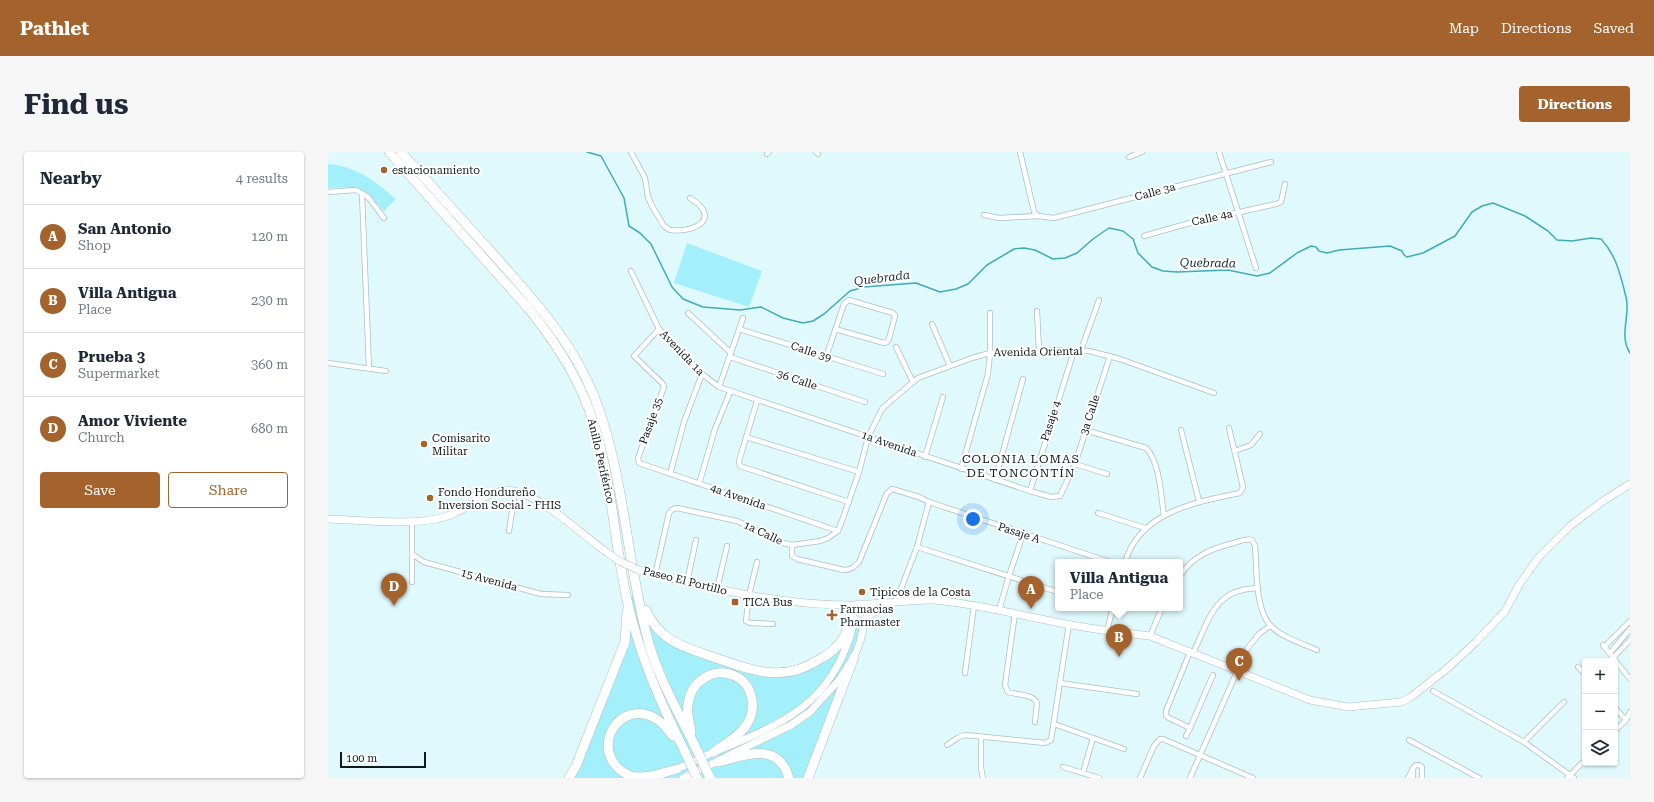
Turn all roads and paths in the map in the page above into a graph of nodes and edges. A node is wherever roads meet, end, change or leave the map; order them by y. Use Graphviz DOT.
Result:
graph roads {
  1 [pos="389,152"];
  2 [pos="401,152"];
  3 [pos="632,152"];
  4 [pos="1020,152"];
  5 [pos="1142,152"];
  6 [pos="1219,152"];
  7 [pos="1130,157"];
  8 [pos="1271,162"];
  9 [pos="1226,173"];
  10 [pos="1285,184"];
  11 [pos="328,192"];
  12 [pos="362,194"];
  13 [pos="690,198"];
  14 [pos="1239,212"];
  15 [pos="984,215"];
  16 [pos="1038,216"];
  17 [pos="384,218"];
  18 [pos="1144,236"];
  19 [pos="1256,268"];
  20 [pos="631,271"];
  21 [pos="1099,300"];
  22 [pos="1037,311"];
  23 [pos="688,313"];
  24 [pos="990,313"];
  25 [pos="743,318"];
  26 [pos="932,324"];
  27 [pos="659,329"];
  28 [pos="739,329"];
  29 [pos="835,329"];
  30 [pos="896,347"];
  31 [pos="1038,350"];
  32 [pos="1074,350"];
  33 [pos="1081,350"];
  34 [pos="990,353"];
  35 [pos="730,355"];
  36 [pos="1110,356"];
  37 [pos="826,357"];
  38 [pos="328,363"];
  39 [pos="950,366"];
  40 [pos="369,368"];
  41 [pos="386,371"];
  42 [pos="702,374"];
  43 [pos="883,374"];
  44 [pos="1023,379"];
  45 [pos="913,382"];
  46 [pos="719,387"];
  47 [pos="730,392"];
  48 [pos="1214,393"];
  49 [pos="943,397"];
  50 [pos="757,401"];
  51 [pos="865,402"];
  52 [pos="1229,428"];
  53 [pos="1084,430"];
  54 [pos="1181,430"];
  55 [pos="1260,434"];
  56 [pos="746,437"];
  57 [pos="868,437"];
  58 [pos="1234,451"];
  59 [pos="925,457"];
  60 [pos="639,463"];
  61 [pos="1075,464"];
  62 [pos="961,469"];
  63 [pos="859,472"];
  64 [pos="670,474"];
  65 [pos="1106,474"];
  66 [pos="995,480"];
  67 [pos="699,484"];
  68 [pos="1630,484"];
  69 [pos="1030,491"];
  70 [pos="515,492"];
  71 [pos="1060,496"];
  72 [pos="1199,501"];
  73 [pos="849,502"];
  74 [pos="929,502"];
  75 [pos="1098,513"];
  76 [pos="1164,516"];
  77 [pos="328,519"];
  78 [pos="412,522"];
  79 [pos="1145,528"];
  80 [pos="838,530"];
  81 [pos="509,531"];
  82 [pos="1023,534"];
  83 [pos="696,540"];
  84 [pos="792,545"];
  85 [pos="727,546"];
  86 [pos="917,546"];
  87 [pos="412,554"];
  88 [pos="1101,559"];
  89 [pos="1126,559"];
  90 [pos="757,562"];
  91 [pos="1183,573"];
  92 [pos="655,575"];
  93 [pos="1009,576"];
  94 [pos="412,582"];
  95 [pos="687,582"];
  96 [pos="637,588"];
  97 [pos="1258,588"];
  98 [pos="717,589"];
  99 [pos="1055,591"];
  100 [pos="568,595"];
  101 [pos="749,595"];
  102 [pos="896,602"];
  103 [pos="628,603"];
  104 [pos="888,603"];
  105 [pos="832,605"];
  106 [pos="859,605"];
  107 [pos="974,606"];
  108 [pos="999,610"];
  109 [pos="1112,611"];
  110 [pos="1161,611"];
  111 [pos="1015,613"];
  112 [pos="852,616"];
  113 [pos="866,618"];
  114 [pos="1630,621"];
  115 [pos="773,624"];
  116 [pos="1069,624"];
  117 [pos="1270,626"];
  118 [pos="1630,629"];
  119 [pos="1107,630"];
  120 [pos="1620,630"];
  121 [pos="1625,634"];
  122 [pos="1150,636"];
  123 [pos="1630,640"];
  124 [pos="1317,650"];
  125 [pos="1192,653"];
  126 [pos="1610,653"];
  127 [pos="854,657"];
  128 [pos="1613,658"];
  129 [pos="1618,664"];
  130 [pos="1578,667"];
  131 [pos="1582,671"];
  132 [pos="1238,672"];
  133 [pos="965,674"];
  134 [pos="1213,676"];
  135 [pos="1630,679"];
  136 [pos="1060,684"];
  137 [pos="1434,691"];
  138 [pos="1137,694"];
  139 [pos="1564,702"];
  140 [pos="1618,711"];
  141 [pos="1630,712"];
  142 [pos="1628,720"];
  143 [pos="1034,722"];
  144 [pos="1054,724"];
  145 [pos="1190,728"];
  146 [pos="1616,730"];
  147 [pos="1186,736"];
  148 [pos="981,737"];
  149 [pos="1093,738"];
  150 [pos="1410,740"];
  151 [pos="1524,742"];
  152 [pos="947,744"];
  153 [pos="695,746"];
  154 [pos="1124,749"];
  155 [pos="684,751"];
  156 [pos="714,752"];
  157 [pos="1201,755"];
  158 [pos="719,762"];
  159 [pos="1582,763"];
  160 [pos="1063,767"];
  161 [pos="1413,768"];
  162 [pos="677,769"];
  163 [pos="1083,773"];
  164 [pos="1570,777"];
  165 [pos="569,778"];
  166 [pos="659,778"];
  167 [pos="684,778"];
  168 [pos="697,778"];
  169 [pos="710,778"];
  170 [pos="789,778"];
  171 [pos="808,778"];
  172 [pos="984,778"];
  173 [pos="1099,778"];
  174 [pos="1140,778"];
  175 [pos="1190,778"];
  176 [pos="1253,778"];
  177 [pos="1408,778"];
  178 [pos="1413,778"];
  179 [pos="1422,778"];
  180 [pos="1479,778"];
  1 -- 103 [label="highway, Anillo Periférico"];
  2 -- 96 [label="highway, Anillo Periférico"];
  3 -- 13 [label="street"];
  4 -- 16 [label="street"];
  5 -- 7 [label="street"];
  6 -- 9 [label="street"];
  8 -- 9 [label="street, Calle 3a"];
  9 -- 14 [label="street"];
  9 -- 16 [label="street, Calle 3a"];
  10 -- 14 [label="street, Calle 4a"];
  11 -- 12 [label="street"];
  12 -- 17 [label="street"];
  12 -- 40 [label="street"];
  14 -- 18 [label="street, Calle 4a"];
  14 -- 19 [label="street"];
  15 -- 16 [label="street, Calle 3a"];
  20 -- 27 [label="street, Avenida 1a"];
  21 -- 33 [label="street"];
  22 -- 31 [label="street"];
  23 -- 35 [label="street"];
  24 -- 34 [label="street"];
  25 -- 28 [label="street"];
  26 -- 39 [label="street"];
  27 -- 42 [label="street, Avenida 1a"];
  27 -- 60 [label="street, Pasaje 35"];
  28 -- 35 [label="street"];
  28 -- 37 [label="street, Calle 39"];
  29 -- 29 [label="street"];
  29 -- 37 [label="street"];
  30 -- 45 [label="street"];
  31 -- 32 [label="street, Avenida Oriental"];
  31 -- 34 [label="street, Avenida Oriental"];
  32 -- 33 [label="street, Avenida Oriental"];
  32 -- 69 [label="street, Pasaje 4"];
  33 -- 36 [label="street, Avenida Oriental"];
  34 -- 39 [label="street, Avenida Oriental"];
  34 -- 62 [label="street"];
  35 -- 46 [label="street"];
  35 -- 51 [label="street, 36 Calle"];
  36 -- 48 [label="street, Avenida Oriental"];
  36 -- 53 [label="street, 3a Calle"];
  37 -- 43 [label="street, Calle 39"];
  38 -- 40 [label="street"];
  39 -- 45 [label="street, Avenida Oriental"];
  40 -- 41 [label="street"];
  42 -- 46 [label="street, Avenida 1a"];
  42 -- 64 [label="street"];
  44 -- 66 [label="street"];
  45 -- 57 [label="street, Avenida Oriental"];
  46 -- 47 [label="street, 1a Avenida"];
  47 -- 50 [label="street, 1a Avenida"];
  47 -- 67 [label="street"];
  49 -- 59 [label="street"];
  50 -- 56 [label="street"];
  50 -- 57 [label="street, 1a Avenida"];
  52 -- 58 [label="street"];
  53 -- 61 [label="street, 3a Calle"];
  53 -- 76 [label="street"];
  54 -- 72 [label="street"];
  55 -- 58 [label="street"];
  56 -- 63 [label="street"];
  56 -- 73 [label="street"];
  57 -- 59 [label="street, 1a Avenida"];
  57 -- 63 [label="street, Avenida Oriental"];
  58 -- 72 [label="street"];
  59 -- 62 [label="street, 1a Avenida"];
  60 -- 64 [label="street, 4a Avenida"];
  61 -- 65 [label="street"];
  61 -- 71 [label="street, 3a Calle"];
  62 -- 66 [label="street, 1a Avenida"];
  63 -- 73 [label="street, Avenida Oriental"];
  64 -- 67 [label="street, 4a Avenida"];
  66 -- 69 [label="street, 1a Avenida"];
  67 -- 80 [label="street, 4a Avenida"];
  68 -- 132 [label="main road, Paseo El Portillo"];
  69 -- 71 [label="street, 1a Avenida"];
  70 -- 78 [label="main road, Paseo El Portillo"];
  70 -- 81 [label="street"];
  70 -- 92 [label="main road, Paseo El Portillo, bridge"];
  72 -- 76 [label="street"];
  73 -- 80 [label="street, Avenida Oriental"];
  74 -- 82 [label="street, Pasaje A"];
  74 -- 84 [label="street, 1a Calle"];
  74 -- 86 [label="street"];
  75 -- 79 [label="street"];
  76 -- 79 [label="street"];
  77 -- 78 [label="main road, Paseo El Portillo"];
  78 -- 87 [label="street"];
  79 -- 89 [label="street"];
  80 -- 84 [label="street"];
  82 -- 88 [label="street, Pasaje A"];
  82 -- 93 [label="street"];
  83 -- 95 [label="street"];
  84 -- 92 [label="street, 1a Calle"];
  85 -- 98 [label="street"];
  86 -- 93 [label="street"];
  86 -- 102 [label="street"];
  87 -- 94 [label="street"];
  87 -- 100 [label="street, 15 Avenida"];
  90 -- 101 [label="street"];
  91 -- 97 [label="street"];
  92 -- 95 [label="main road, Paseo El Portillo"];
  93 -- 99 [label="street"];
  93 -- 108 [label="street"];
  95 -- 98 [label="main road, Paseo El Portillo"];
  96 -- 112 [label="highway"];
  96 -- 153 [label="highway, Anillo Periférico"];
  97 -- 117 [label="street"];
  97 -- 125 [label="street"];
  98 -- 101 [label="main road, Paseo El Portillo"];
  101 -- 105 [label="main road, Paseo El Portillo"];
  101 -- 115 [label="street"];
  102 -- 104 [label="main road, Paseo El Portillo"];
  102 -- 107 [label="main road, Paseo El Portillo"];
  103 -- 155 [label="highway, Anillo Periférico"];
  103 -- 165 [label="highway"];
  104 -- 106 [label="main road, Paseo El Portillo"];
  104 -- 113 [label="main road"];
  105 -- 106 [label="main road, Paseo El Portillo"];
  105 -- 112 [label="main road, Paseo El Portillo"];
  106 -- 112 [label="main road"];
  106 -- 113 [label="main road"];
  107 -- 108 [label="main road, Paseo El Portillo"];
  107 -- 133 [label="street"];
  108 -- 111 [label="main road, Paseo El Portillo"];
  109 -- 119 [label="street"];
  110 -- 122 [label="street"];
  111 -- 116 [label="main road, Paseo El Portillo"];
  111 -- 143 [label="street"];
  112 -- 113 [label="main road"];
  112 -- 156 [label="main road"];
  113 -- 127 [label="main road"];
  114 -- 120 [label="street"];
  116 -- 119 [label="main road, Paseo El Portillo"];
  116 -- 136 [label="street"];
  117 -- 124 [label="street"];
  117 -- 132 [label="street"];
  118 -- 121 [label="street"];
  119 -- 122 [label="main road, Paseo El Portillo"];
  120 -- 121 [label="street"];
  120 -- 126 [label="street"];
  121 -- 123 [label="street"];
  121 -- 126 [label="street"];
  122 -- 125 [label="main road, Paseo El Portillo"];
  123 -- 128 [label="street"];
  125 -- 132 [label="main road, Paseo El Portillo"];
  125 -- 145 [label="street"];
  126 -- 128 [label="street"];
  127 -- 158 [label="main road"];
  127 -- 171 [label="highway"];
  129 -- 135 [label="street"];
  130 -- 131 [label="street"];
  132 -- 157 [label="street"];
  134 -- 145 [label="street"];
  136 -- 138 [label="street"];
  136 -- 144 [label="street"];
  137 -- 151 [label="street"];
  139 -- 151 [label="street"];
  140 -- 142 [label="street"];
  141 -- 142 [label="street"];
  142 -- 146 [label="street"];
  144 -- 148 [label="street"];
  144 -- 149 [label="street"];
  145 -- 147 [label="street"];
  148 -- 152 [label="street"];
  148 -- 172 [label="street"];
  149 -- 154 [label="street"];
  149 -- 163 [label="street"];
  150 -- 180 [label="street"];
  151 -- 164 [label="street"];
  153 -- 156 [label="highway"];
  153 -- 169 [label="highway, Anillo Periférico, bridge"];
  155 -- 162 [label="highway"];
  155 -- 168 [label="highway, Anillo Periférico, bridge"];
  156 -- 162 [label="main road"];
  157 -- 174 [label="street"];
  157 -- 175 [label="street"];
  157 -- 176 [label="street"];
  158 -- 167 [label="main road"];
  158 -- 170 [label="highway"];
  159 -- 164 [label="street"];
  160 -- 163 [label="street"];
  161 -- 177 [label="street"];
  161 -- 178 [label="street"];
  161 -- 179 [label="street"];
  162 -- 166 [label="main road"];
  163 -- 173 [label="street"];
}
